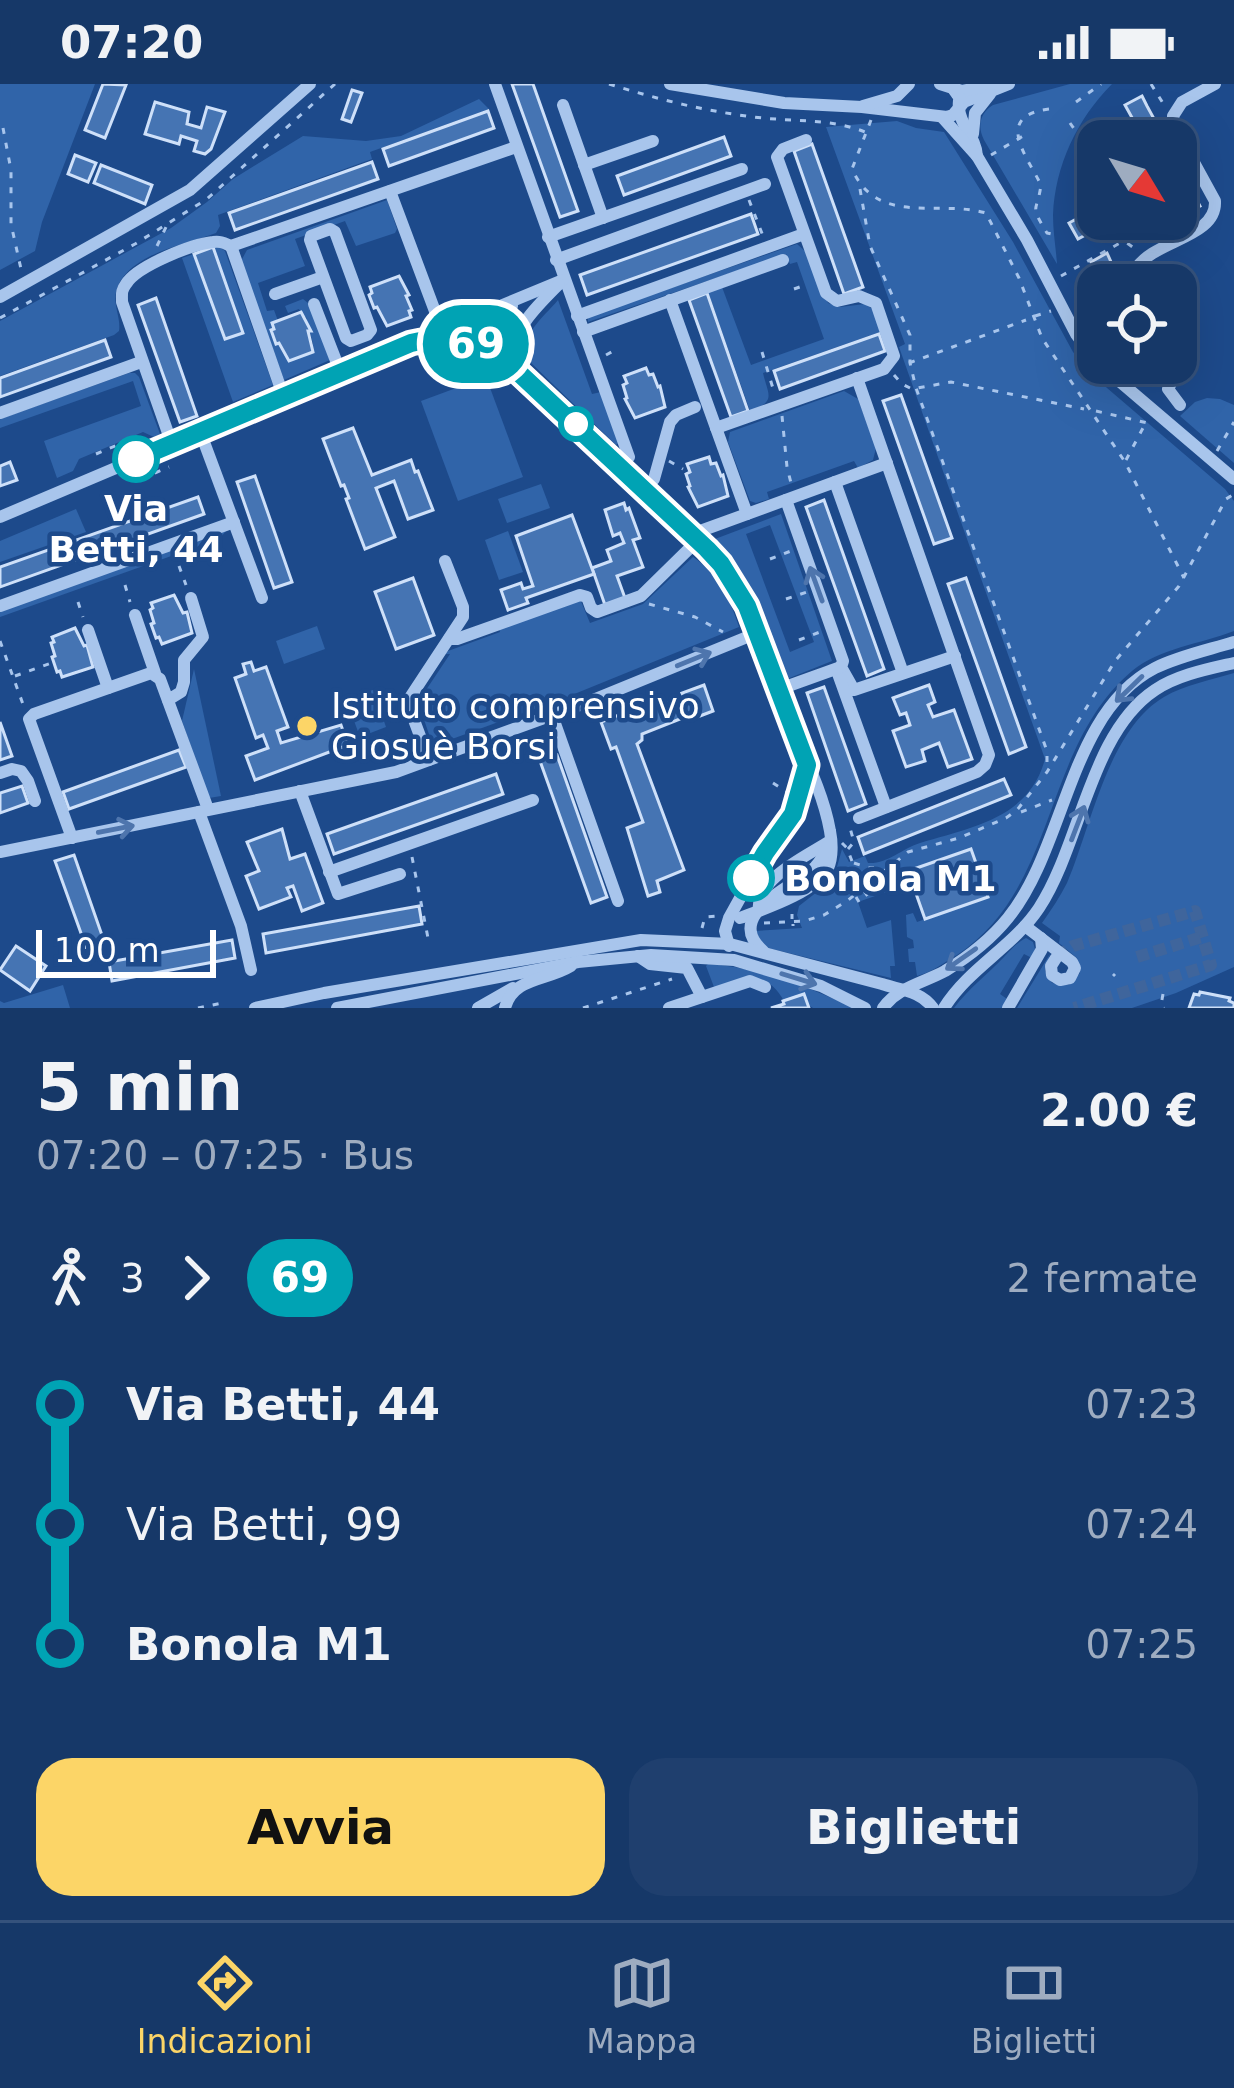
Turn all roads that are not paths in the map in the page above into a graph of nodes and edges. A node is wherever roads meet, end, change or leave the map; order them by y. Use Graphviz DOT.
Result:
graph roads {
  1 [pos="310,84"];
  2 [pos="495,84"];
  3 [pos="670,84"];
  4 [pos="1010,84"];
  5 [pos="1215,84"];
  6 [pos="945,86"];
  7 [pos="907,87"];
  8 [pos="994,89"];
  9 [pos="563,105"];
  10 [pos="958,106"];
  11 [pos="911,112"];
  12 [pos="867,113"];
  13 [pos="941,117"];
  14 [pos="806,140"];
  15 [pos="652,141"];
  16 [pos="516,147"];
  17 [pos="981,151"];
  18 [pos="584,165"];
  19 [pos="742,169"];
  20 [pos="765,184"];
  21 [pos="390,191"];
  22 [pos="603,218"];
  23 [pos="805,234"];
  24 [pos="548,237"];
  25 [pos="231,246"];
  26 [pos="556,260"];
  27 [pos="783,260"];
  28 [pos="1140,264"];
  29 [pos="323,277"];
  30 [pos="563,280"];
  31 [pos="275,294"];
  32 [pos="0,297"];
  33 [pos="525,297"];
  34 [pos="670,300"];
  35 [pos="314,304"];
  36 [pos="577,316"];
  37 [pos="583,332"];
  38 [pos="1077,335"];
  39 [pos="446,338"];
  40 [pos="356,339"];
  41 [pos="477,344"];
  42 [pos="365,361"];
  43 [pos="142,362"];
  44 [pos="509,362"];
  45 [pos="340,371"];
  46 [pos="857,378"];
  47 [pos="1123,384"];
  48 [pos="1170,384"];
  49 [pos="283,395"];
  50 [pos="1180,405"];
  51 [pos="695,406"];
  52 [pos="0,413"];
  53 [pos="716,428"];
  54 [pos="168,433"];
  55 [pos="204,442"];
  56 [pos="629,457"];
  57 [pos="887,463"];
  58 [pos="1234,479"];
  59 [pos="835,482"];
  60 [pos="645,489"];
  61 [pos="791,498"];
  62 [pos="747,514"];
  63 [pos="0,518"];
  64 [pos="234,522"];
  65 [pos="697,539"];
  66 [pos="445,561"];
  67 [pos="191,598"];
  68 [pos="262,598"];
  69 [pos="0,606"];
  70 [pos="135,615"];
  71 [pos="88,630"];
  72 [pos="758,633"];
  73 [pos="449,639"];
  74 [pos="1234,643"];
  75 [pos="956,656"];
  76 [pos="1234,663"];
  77 [pos="838,669"];
  78 [pos="155,673"];
  79 [pos="903,674"];
  80 [pos="108,688"];
  81 [pos="777,690"];
  82 [pos="168,700"];
  83 [pos="555,722"];
  84 [pos="429,760"];
  85 [pos="807,765"];
  86 [pos="0,773"];
  87 [pos="300,791"];
  88 [pos="532,800"];
  89 [pos="35,801"];
  90 [pos="886,808"];
  91 [pos="203,811"];
  92 [pos="793,814"];
  93 [pos="827,818"];
  94 [pos="859,818"];
  95 [pos="72,838"];
  96 [pos="0,852"];
  97 [pos="329,872"];
  98 [pos="400,874"];
  99 [pos="741,900"];
  100 [pos="618,901"];
  101 [pos="762,917"];
  102 [pos="740,918"];
  103 [pos="1025,926"];
  104 [pos="1041,938"];
  105 [pos="730,944"];
  106 [pos="637,955"];
  107 [pos="770,955"];
  108 [pos="1056,958"];
  109 [pos="728,959"];
  110 [pos="578,962"];
  111 [pos="251,970"];
  112 [pos="516,987"];
  113 [pos="765,987"];
  114 [pos="903,993"];
  115 [pos="702,997"];
  116 [pos="289,1006"];
  117 [pos="254,1008"];
  118 [pos="337,1008"];
  119 [pos="478,1008"];
  120 [pos="506,1008"];
  121 [pos="669,1008"];
  122 [pos="866,1008"];
  123 [pos="884,1008"];
  124 [pos="932,1008"];
  125 [pos="944,1008"];
  126 [pos="1008,1008"];
  1 -- 32 [label="street"];
  2 -- 16 [label="street"];
  3 -- 12 [label="street"];
  4 -- 8 [label="street"];
  5 -- 28 [label="street"];
  6 -- 8 [label="street"];
  6 -- 10 [label="street"];
  7 -- 11 [label="street"];
  7 -- 12 [label="street"];
  8 -- 10 [label="street"];
  8 -- 17 [label="street"];
  9 -- 18 [label="street"];
  10 -- 13 [label="street"];
  10 -- 17 [label="street"];
  11 -- 12 [label="street"];
  11 -- 13 [label="street"];
  13 -- 17 [label="street"];
  14 -- 23 [label="street"];
  15 -- 18 [label="street"];
  16 -- 21 [label="street"];
  16 -- 24 [label="street"];
  17 -- 38 [label="street"];
  18 -- 22 [label="street"];
  19 -- 22 [label="street"];
  20 -- 26 [label="street"];
  21 -- 25 [label="street"];
  21 -- 39 [label="street"];
  22 -- 24 [label="street"];
  23 -- 36 [label="street"];
  23 -- 46 [label="street"];
  24 -- 26 [label="street"];
  25 -- 43 [label="street"];
  25 -- 49 [label="street"];
  26 -- 30 [label="street"];
  27 -- 34 [label="street"];
  29 -- 31 [label="street"];
  29 -- 40 [label="street"];
  29 -- 40 [label="street"];
  30 -- 33 [label="street"];
  30 -- 36 [label="street"];
  30 -- 44 [label="street"];
  33 -- 39 [label="street"];
  33 -- 41 [label="street"];
  34 -- 37 [label="street"];
  34 -- 53 [label="street"];
  35 -- 45 [label="street"];
  36 -- 37 [label="street"];
  37 -- 56 [label="street"];
  39 -- 41 [label="street"];
  39 -- 42 [label="street"];
  40 -- 42 [label="street"];
  41 -- 44 [label="street"];
  42 -- 45 [label="street"];
  43 -- 52 [label="street"];
  43 -- 54 [label="street"];
  44 -- 60 [label="street"];
  45 -- 49 [label="street"];
  46 -- 53 [label="street"];
  46 -- 57 [label="street"];
  47 -- 58 [label="street"];
  48 -- 50 [label="street"];
  49 -- 63 [label="street"];
  51 -- 60 [label="street"];
  53 -- 62 [label="street"];
  55 -- 64 [label="street"];
  57 -- 59 [label="street"];
  57 -- 75 [label="street"];
  59 -- 61 [label="street"];
  59 -- 79 [label="street"];
  60 -- 65 [label="street"];
  61 -- 62 [label="street"];
  77 -- 61 [label="street, one-way"];
  62 -- 65 [label="street"];
  64 -- 68 [label="street"];
  64 -- 69 [label="street"];
  65 -- 72 [label="street"];
  65 -- 73 [label="street"];
  66 -- 73 [label="street"];
  67 -- 82 [label="street"];
  70 -- 78 [label="street"];
  71 -- 80 [label="street"];
  72 -- 81 [label="street"];
  83 -- 72 [label="street, one-way"];
  73 -- 84 [label="street"];
  74 -- 114 [label="street, one-way"];
  75 -- 79 [label="street"];
  75 -- 90 [label="street"];
  103 -- 76 [label="street, one-way"];
  77 -- 79 [label="street"];
  77 -- 81 [label="street"];
  77 -- 90 [label="street"];
  78 -- 80 [label="street"];
  78 -- 82 [label="street"];
  80 -- 95 [label="street"];
  81 -- 85 [label="street"];
  82 -- 91 [label="street"];
  83 -- 84 [label="street"];
  83 -- 100 [label="street"];
  84 -- 87 [label="street"];
  85 -- 92 [label="street"];
  85 -- 93 [label="street"];
  86 -- 89 [label="street"];
  87 -- 91 [label="street"];
  87 -- 97 [label="street"];
  88 -- 97 [label="street"];
  90 -- 94 [label="street"];
  95 -- 91 [label="street, one-way"];
  91 -- 111 [label="street"];
  92 -- 93 [label="street"];
  92 -- 99 [label="street"];
  93 -- 101 [label="street"];
  95 -- 96 [label="street"];
  97 -- 98 [label="street"];
  99 -- 102 [label="street"];
  99 -- 105 [label="street"];
  101 -- 102 [label="street"];
  101 -- 107 [label="street"];
  102 -- 105 [label="street"];
  103 -- 104 [label="street"];
  103 -- 125 [label="street"];
  104 -- 108 [label="street"];
  104 -- 126 [label="street"];
  105 -- 107 [label="street"];
  105 -- 109 [label="street"];
  105 -- 116 [label="street"];
  106 -- 109 [label="street"];
  106 -- 110 [label="street"];
  106 -- 115 [label="street"];
  107 -- 114 [label="street"];
  109 -- 122 [label="street, one-way"];
  110 -- 112 [label="street"];
  110 -- 118 [label="street"];
  112 -- 119 [label="street"];
  112 -- 120 [label="street"];
  113 -- 115 [label="street"];
  114 -- 123 [label="street"];
  114 -- 124 [label="street"];
  115 -- 121 [label="street"];
  116 -- 117 [label="street"];
}
